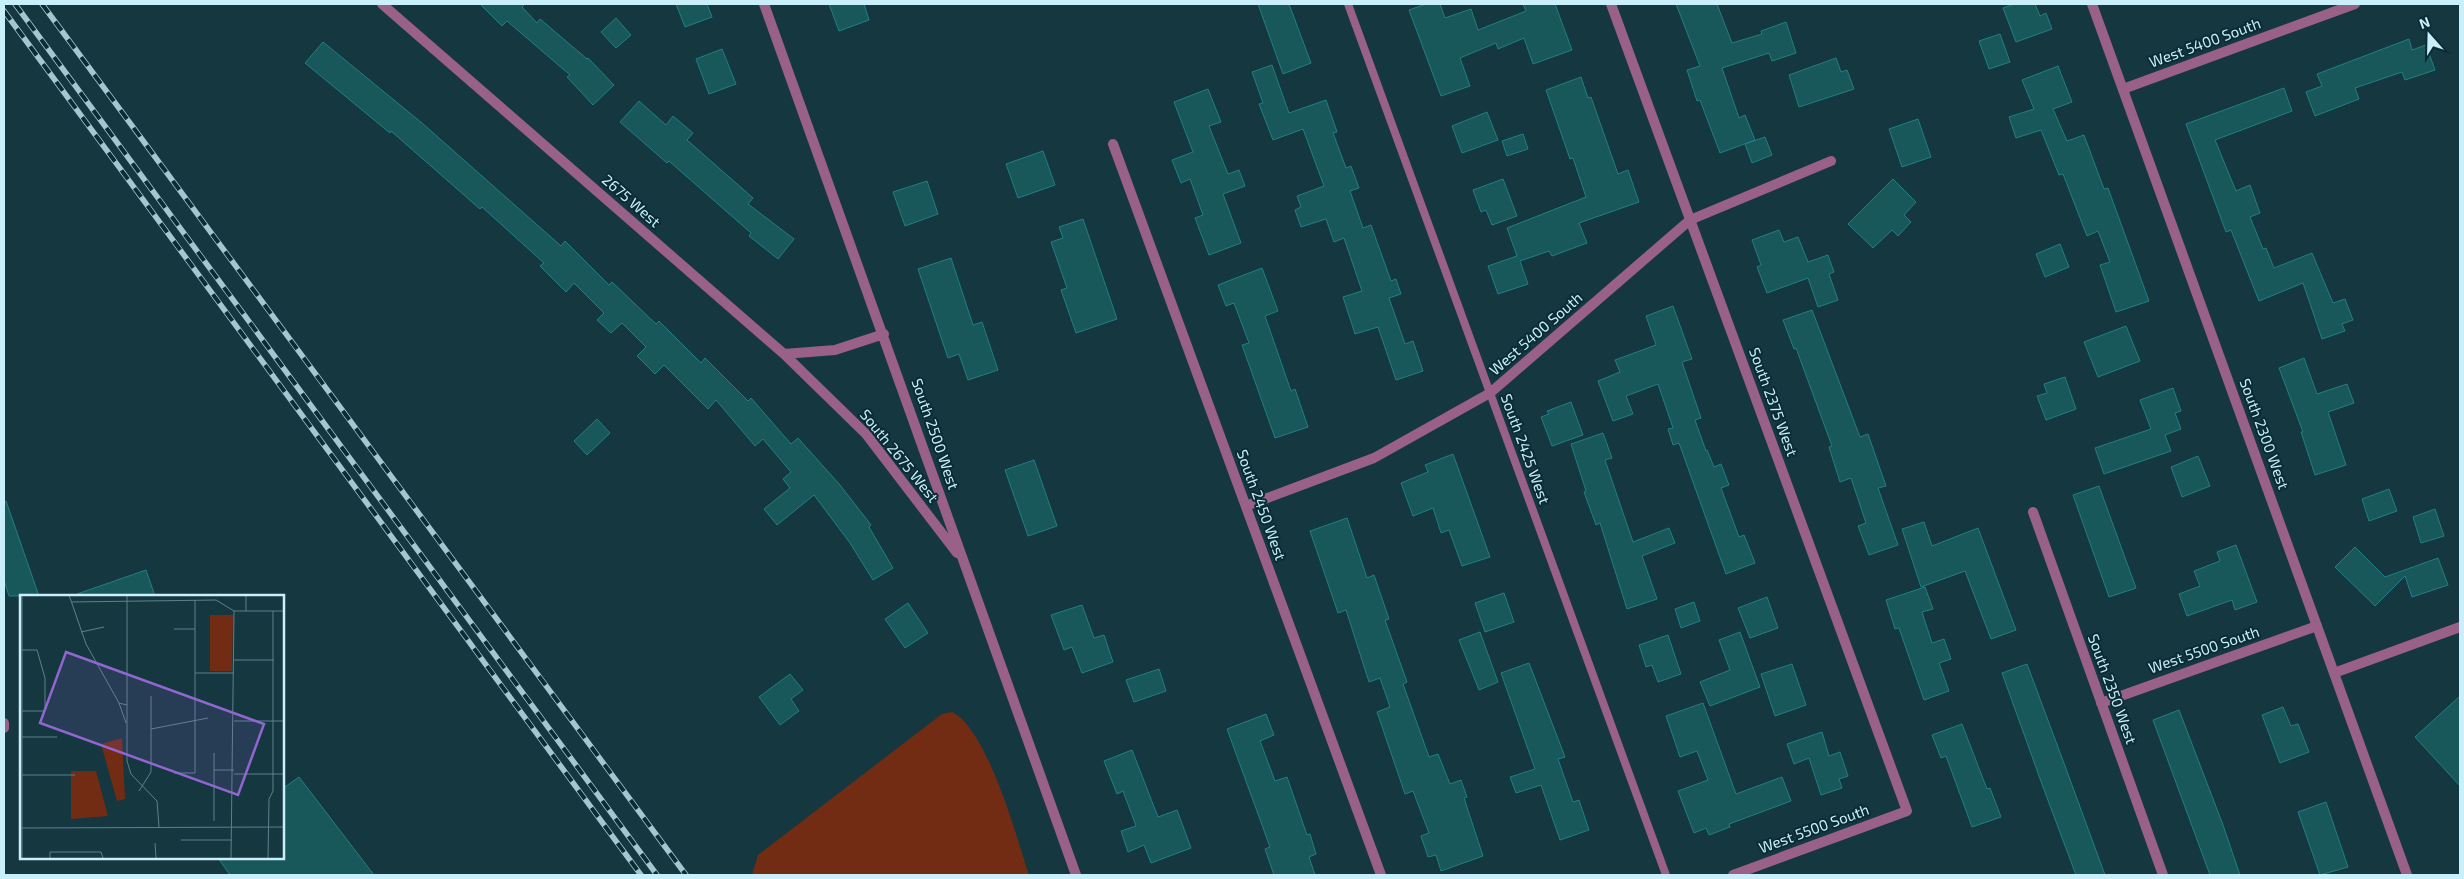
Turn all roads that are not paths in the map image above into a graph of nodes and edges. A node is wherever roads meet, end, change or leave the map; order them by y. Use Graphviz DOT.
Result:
graph roads {
  1 [pos="382,4"];
  2 [pos="764,4"];
  3 [pos="1348,4"];
  4 [pos="1611,4"];
  5 [pos="2092,4"];
  6 [pos="2355,4"];
  7 [pos="2123,89"];
  8 [pos="1113,144"];
  9 [pos="1831,161"];
  10 [pos="1690,220"];
  11 [pos="884,334"];
  12 [pos="784,354"];
  13 [pos="1490,393"];
  14 [pos="1246,506"];
  15 [pos="2033,512"];
  16 [pos="963,562"];
  17 [pos="2317,626"];
  18 [pos="2460,627"];
  19 [pos="2334,673"];
  20 [pos="2101,703"];
  21 [pos="1906,811"];
  22 [pos="1076,875"];
  23 [pos="1381,875"];
  24 [pos="1666,875"];
  25 [pos="1733,875"];
  26 [pos="2163,875"];
  27 [pos="2408,875"];
  1 -- 12 [label="street, 2675 West"];
  2 -- 11 [label="street, South 2500 West"];
  3 -- 13 [label="lane, South 2425 West"];
  4 -- 10 [label="street, South 2375 West"];
  5 -- 7 [label="street, South 2300 West"];
  6 -- 7 [label="street, West 5400 South"];
  7 -- 17 [label="street, South 2300 West"];
  8 -- 14 [label="street, South 2450 West"];
  9 -- 10 [label="street, West 5400 South"];
  10 -- 13 [label="street, West 5400 South"];
  10 -- 21 [label="street, South 2375 West"];
  11 -- 12 [label="street"];
  11 -- 16 [label="street, South 2500 West"];
  12 -- 16 [label="street, South 2675 West"];
  13 -- 14 [label="street, West 5400 South"];
  13 -- 24 [label="lane, South 2425 West"];
  14 -- 23 [label="street, South 2450 West"];
  15 -- 20 [label="street, South 2350 West"];
  16 -- 22 [label="street, South 2500 West"];
  17 -- 19 [label="street, South 2300 West"];
  17 -- 20 [label="street, West 5500 South"];
  18 -- 19 [label="street"];
  19 -- 27 [label="street, South 2300 West"];
  20 -- 26 [label="street, South 2350 West"];
  21 -- 25 [label="street, West 5500 South"];
}
